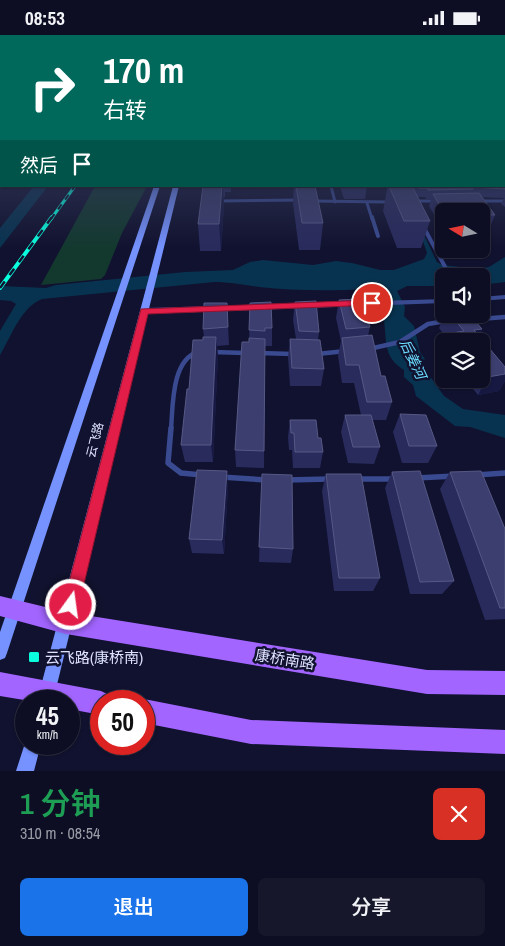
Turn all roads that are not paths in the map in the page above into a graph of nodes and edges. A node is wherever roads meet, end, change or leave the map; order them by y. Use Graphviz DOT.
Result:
graph roads {
  1 [pos="157,187"];
  2 [pos="176,187"];
  3 [pos="331,187"];
  4 [pos="412,194"];
  5 [pos="212,201"];
  6 [pos="415,201"];
  7 [pos="445,201"];
  8 [pos="475,201"];
  9 [pos="505,201"];
  10 [pos="335,202"];
  11 [pos="392,202"];
  12 [pos="367,203"];
  13 [pos="414,209"];
  14 [pos="419,217"];
  15 [pos="378,236"];
  16 [pos="446,268"];
  17 [pos="505,297"];
  18 [pos="490,298"];
  19 [pos="435,301"];
  20 [pos="145,307"];
  21 [pos="505,317"];
  22 [pos="490,318"];
  23 [pos="435,323"];
  24 [pos="361,350"];
  25 [pos="352,351"];
  26 [pos="300,354"];
  27 [pos="308,354"];
  28 [pos="505,473"];
  29 [pos="468,475"];
  30 [pos="209,476"];
  31 [pos="459,476"];
  32 [pos="218,477"];
  33 [pos="412,478"];
  34 [pos="334,479"];
  35 [pos="344,479"];
  36 [pos="403,479"];
  37 [pos="7,608"];
  38 [pos="66,623"];
  39 [pos="0,653"];
  40 [pos="505,683"];
  41 [pos="0,685"];
  42 [pos="20,690"];
  43 [pos="49,690"];
  44 [pos="155,713"];
  45 [pos="505,742"];
  46 [pos="30,755"];
  47 [pos="25,771"];
  1 -- 37 [label="main road, 云飞路"];
  2 -- 20 [label="main road, 云飞路"];
  3 -- 10 [label="lane"];
  4 -- 6 [label="lane"];
  5 -- 10 [label="lane"];
  6 -- 7 [label="lane"];
  6 -- 13 [label="lane"];
  8 -- 9 [label="lane"];
  10 -- 12 [label="lane"];
  11 -- 12 [label="lane"];
  12 -- 15 [label="lane"];
  14 -- 16 [label="lane"];
  17 -- 18 [label="street"];
  19 -- 20 [label="street"];
  20 -- 38 [label="main road, 云飞路"];
  21 -- 22 [label="lane"];
  23 -- 24 [label="lane"];
  25 -- 27 [label="lane"];
  26 -- 30 [label="lane"];
  28 -- 29 [label="lane"];
  31 -- 33 [label="lane"];
  32 -- 34 [label="lane"];
  35 -- 36 [label="lane"];
  37 -- 38 [label="main road, 康桥南路"];
  37 -- 39 [label="main road, 云飞路"];
  38 -- 40 [label="main road, 康桥南路"];
  38 -- 43 [label="main road, 云飞路"];
  41 -- 42 [label="main road"];
  44 -- 45 [label="main road"];
  46 -- 47 [label="main road"];
}
